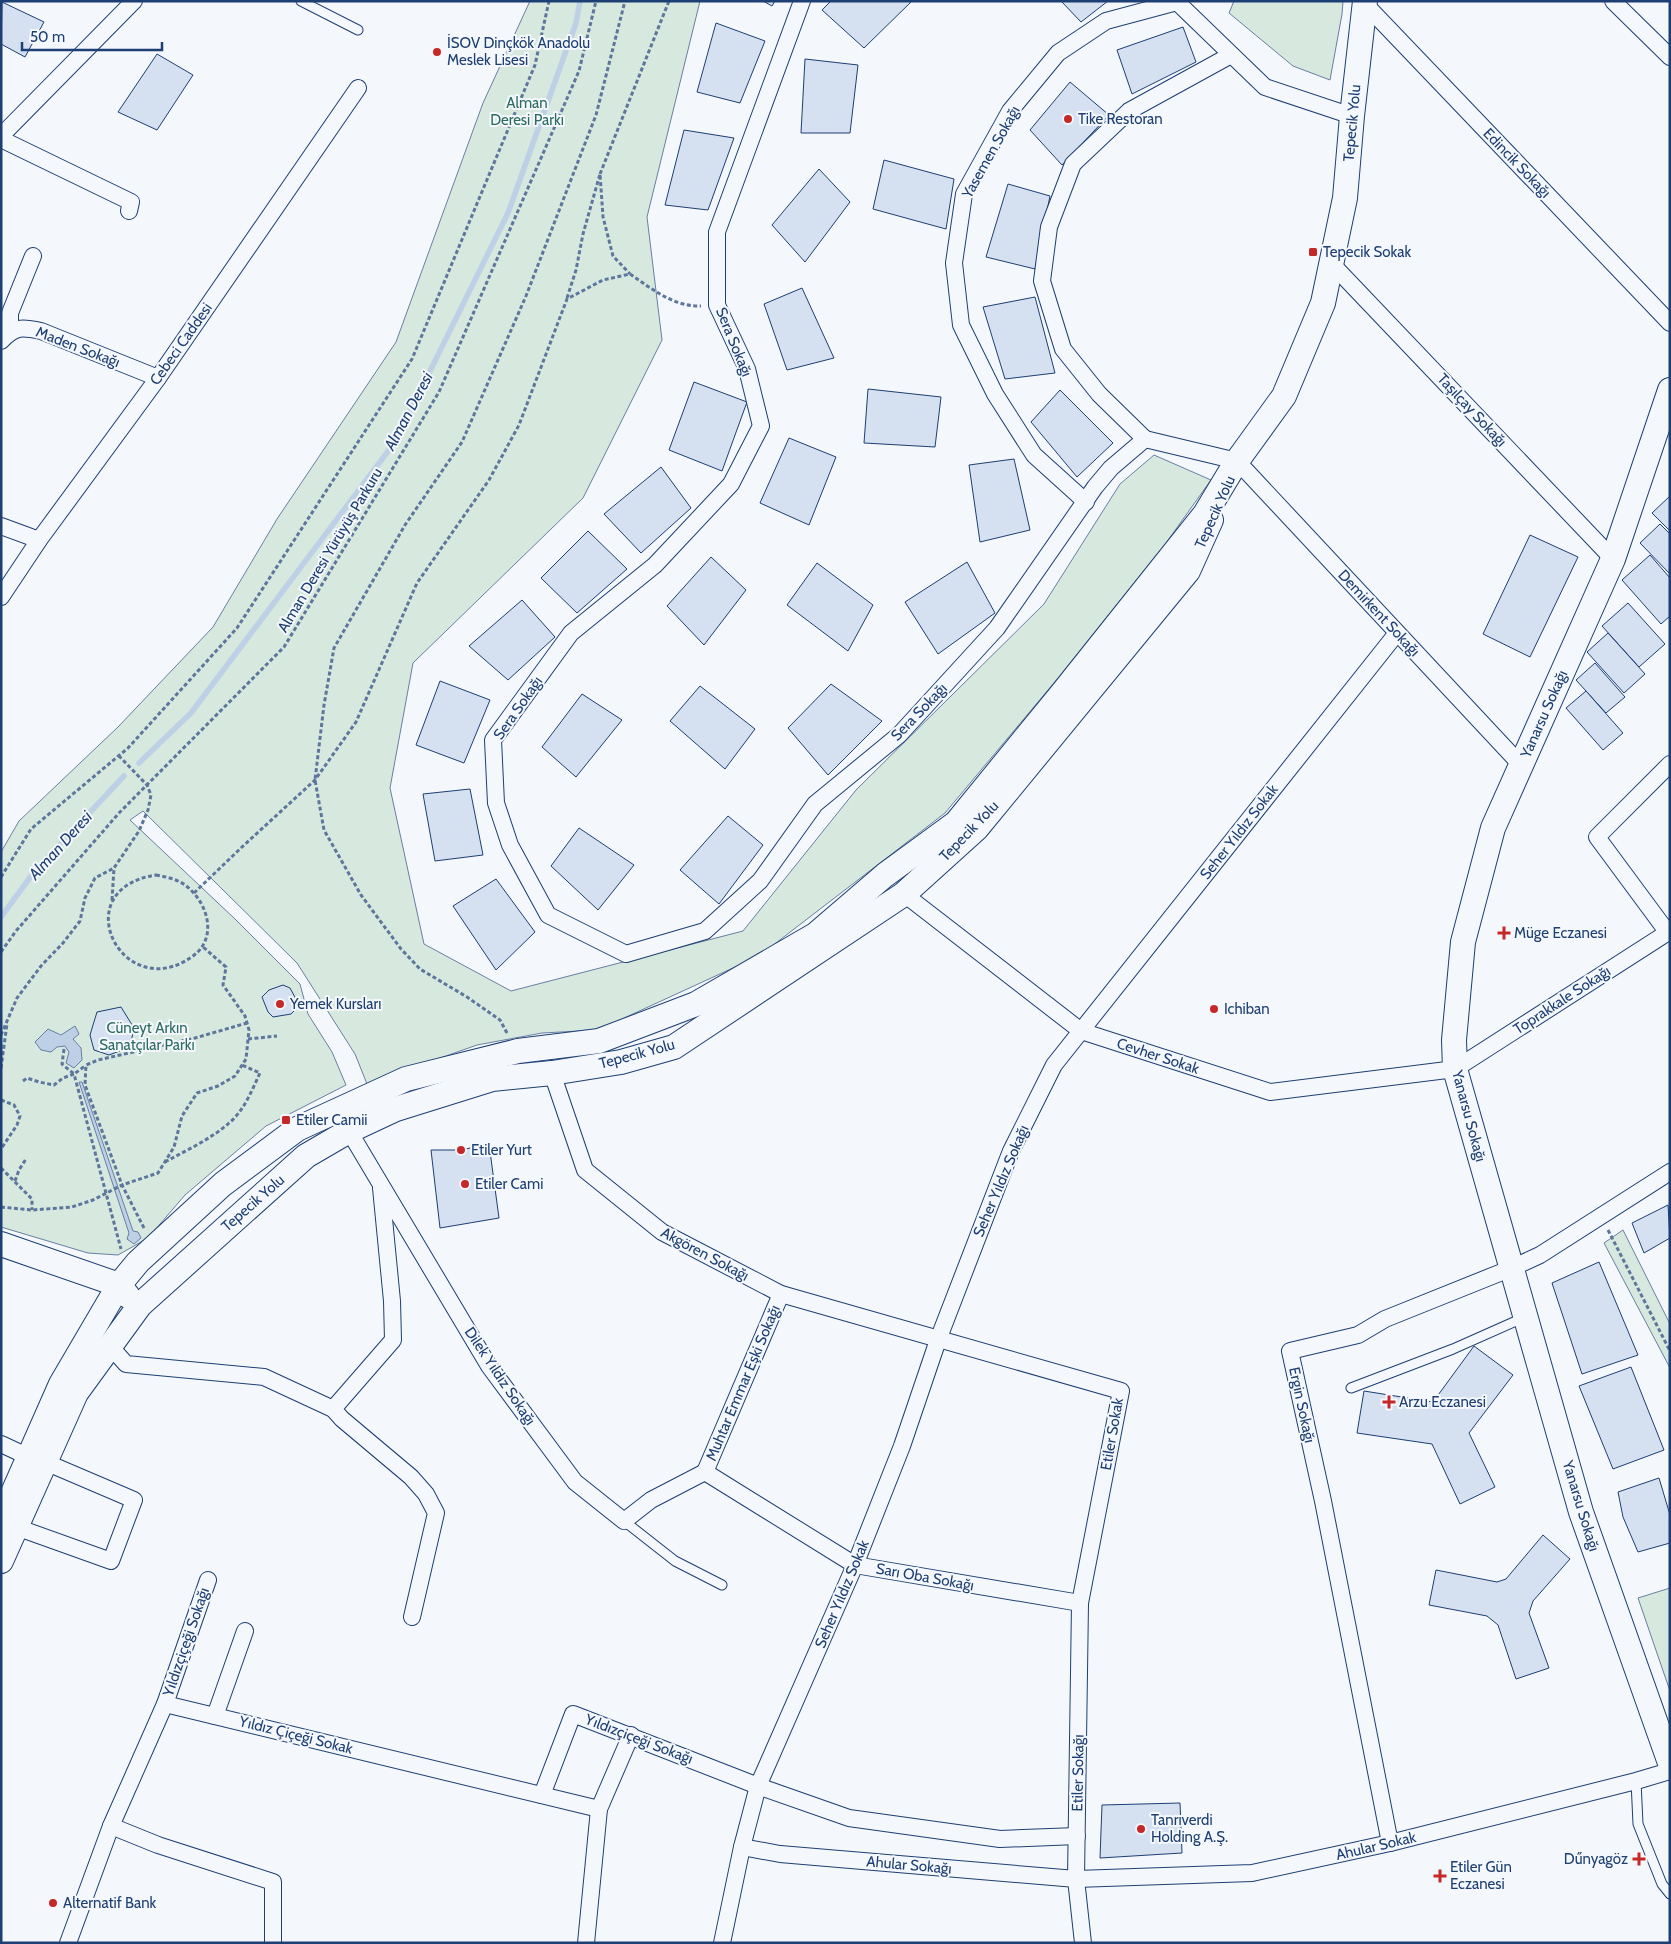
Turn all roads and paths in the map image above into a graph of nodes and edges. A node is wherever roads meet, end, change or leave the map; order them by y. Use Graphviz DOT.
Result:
graph roads {
  1 [pos="134,1"];
  2 [pos="301,1"];
  3 [pos="548,1"];
  4 [pos="596,1"];
  5 [pos="625,1"];
  6 [pos="669,1"];
  7 [pos="802,1"];
  8 [pos="1613,1"];
  9 [pos="1176,2"];
  10 [pos="1365,2"];
  11 [pos="358,30"];
  12 [pos="1231,55"];
  13 [pos="1670,57"];
  14 [pos="358,88"];
  15 [pos="1352,116"];
  16 [pos="1,138"];
  17 [pos="600,174"];
  18 [pos="129,211"];
  19 [pos="33,256"];
  20 [pos="1330,262"];
  21 [pos="630,274"];
  22 [pos="567,299"];
  23 [pos="717,305"];
  24 [pos="1670,323"];
  25 [pos="6,336"];
  26 [pos="158,378"];
  27 [pos="1670,390"];
  28 [pos="1145,439"];
  29 [pos="1237,461"];
  30 [pos="1086,502"];
  31 [pos="1,526"];
  32 [pos="39,540"];
  33 [pos="1613,559"];
  34 [pos="1,597"];
  35 [pos="1397,633"];
  36 [pos="119,756"];
  37 [pos="1670,764"];
  38 [pos="1521,765"];
  39 [pos="315,780"];
  40 [pos="147,785"];
  41 [pos="114,868"];
  42 [pos="885,874"];
  43 [pos="1,877"];
  44 [pos="194,893"];
  45 [pos="904,894"];
  46 [pos="112,901"];
  47 [pos="1669,932"];
  48 [pos="203,947"];
  49 [pos="1,952"];
  50 [pos="8,1019"];
  51 [pos="247,1023"];
  52 [pos="1081,1031"];
  53 [pos="1,1035"];
  54 [pos="277,1036"];
  55 [pos="248,1039"];
  56 [pos="545,1048"];
  57 [pos="64,1049"];
  58 [pos="518,1051"];
  59 [pos="242,1065"];
  60 [pos="86,1066"];
  61 [pos="1,1068"];
  62 [pos="1455,1069"];
  63 [pos="552,1073"];
  64 [pos="74,1074"];
  65 [pos="22,1081"];
  66 [pos="1,1100"];
  67 [pos="338,1110"];
  68 [pos="349,1131"];
  69 [pos="1,1149"];
  70 [pos="26,1159"];
  71 [pos="165,1162"];
  72 [pos="1,1168"];
  73 [pos="1670,1172"];
  74 [pos="15,1181"];
  75 [pos="380,1184"];
  76 [pos="122,1185"];
  77 [pos="106,1193"];
  78 [pos="1,1207"];
  79 [pos="32,1210"];
  80 [pos="1601,1216"];
  81 [pos="144,1229"];
  82 [pos="119,1243"];
  83 [pos="1,1244"];
  84 [pos="138,1262"];
  85 [pos="1512,1268"];
  86 [pos="163,1283"];
  87 [pos="119,1285"];
  88 [pos="781,1294"];
  89 [pos="140,1305"];
  90 [pos="1526,1317"];
  91 [pos="938,1340"];
  92 [pos="110,1346"];
  93 [pos="1670,1351"];
  94 [pos="1351,1388"];
  95 [pos="334,1409"];
  96 [pos="1,1444"];
  97 [pos="37,1460"];
  98 [pos="705,1472"];
  99 [pos="624,1521"];
  100 [pos="9,1523"];
  101 [pos="1,1561"];
  102 [pos="855,1565"];
  103 [pos="208,1580"];
  104 [pos="722,1585"];
  105 [pos="1080,1603"];
  106 [pos="412,1617"];
  107 [pos="245,1630"];
  108 [pos="165,1704"];
  109 [pos="215,1716"];
  110 [pos="1665,1734"];
  111 [pos="631,1735"];
  112 [pos="1670,1763"];
  113 [pos="1670,1770"];
  114 [pos="1636,1781"];
  115 [pos="758,1786"];
  116 [pos="542,1795"];
  117 [pos="599,1808"];
  118 [pos="111,1826"];
  119 [pos="1077,1836"];
  120 [pos="1390,1843"];
  121 [pos="742,1847"];
  122 [pos="1076,1879"];
  123 [pos="1670,1894"];
  124 [pos="68,1943"];
  125 [pos="273,1943"];
  126 [pos="586,1943"];
  127 [pos="722,1943"];
  128 [pos="1084,1943"];
  1 -- 16 [label="street"];
  2 -- 11 [label="lane"];
  3 -- 36 [label="path"];
  4 -- 40 [label="path, Alman Deresi Yürüyüş Parkuru"];
  5 -- 39 [label="path"];
  6 -- 17 [label="path"];
  7 -- 23 [label="street, Sera Sokağı"];
  8 -- 13 [label="street"];
  9 -- 12 [label="street"];
  9 -- 30 [label="street, Yasemen Sokağı"];
  10 -- 15 [label="main road, Tepecik Yolu"];
  10 -- 24 [label="street, Edincik Sokağı"];
  12 -- 15 [label="street"];
  12 -- 28 [label="street"];
  14 -- 26 [label="street, Cebeci Caddesi"];
  15 -- 20 [label="main road, Tepecik Yolu"];
  16 -- 18 [label="street"];
  17 -- 21 [label="path"];
  17 -- 22 [label="path"];
  19 -- 25 [label="street"];
  20 -- 29 [label="main road, Tepecik Yolu"];
  20 -- 33 [label="street, Taşılçay Sokağı"];
  21 -- 22 [label="path"];
  21 -- 23 [label="path"];
  22 -- 39 [label="path"];
  23 -- 30 [label="street, Sera Sokağı"];
  25 -- 26 [label="street, Maden Sokağı"];
  26 -- 32 [label="street, Cebeci Caddesi"];
  27 -- 33 [label="main road, Yanarsu Sokağı"];
  28 -- 29 [label="street"];
  28 -- 30 [label="street, Sera Sokağı"];
  29 -- 35 [label="street, Demirkent Sokağı"];
  29 -- 42 [label="main road, Tepecik Yolu"];
  29 -- 45 [label="main road, Tepecik Yolu"];
  31 -- 32 [label="street"];
  32 -- 34 [label="street, Cebeci Caddesi"];
  33 -- 38 [label="main road, Yanarsu Sokağı"];
  35 -- 38 [label="street, Demirkent Sokağı"];
  35 -- 52 [label="street, Seher Yıldız Sokak"];
  36 -- 40 [label="path"];
  36 -- 43 [label="path"];
  37 -- 47 [label="street"];
  38 -- 62 [label="main road, Yanarsu Sokağı"];
  39 -- 44 [label="path"];
  39 -- 58 [label="path"];
  40 -- 41 [label="path"];
  40 -- 49 [label="path, Alman Deresi Yürüyüş Parkuru"];
  41 -- 46 [label="path"];
  41 -- 50 [label="path"];
  42 -- 45 [label="main road"];
  42 -- 56 [label="main road, Tepecik Yolu"];
  44 -- 46 [label="path"];
  44 -- 48 [label="path"];
  45 -- 52 [label="street, Cevher Sokak"];
  45 -- 63 [label="main road, Tepecik Yolu"];
  46 -- 48 [label="path"];
  47 -- 62 [label="street, Toprakkale Sokağı"];
  48 -- 51 [label="path"];
  50 -- 53 [label="path"];
  50 -- 61 [label="path"];
  51 -- 55 [label="path"];
  51 -- 60 [label="path"];
  52 -- 62 [label="street, Cevher Sokak"];
  52 -- 91 [label="street, Seher Yıldız Sokağı"];
  54 -- 55 [label="path"];
  55 -- 59 [label="path"];
  56 -- 58 [label="main road, Tepecik Yolu"];
  56 -- 63 [label="main road"];
  57 -- 64 [label="path"];
  58 -- 67 [label="main road, Tepecik Yolu"];
  59 -- 71 [label="path"];
  59 -- 71 [label="path"];
  60 -- 64 [label="path"];
  60 -- 76 [label="path"];
  62 -- 85 [label="main road, Yanarsu Sokağı"];
  63 -- 68 [label="main road, Tepecik Yolu"];
  63 -- 88 [label="street, Akgören Sokağı"];
  64 -- 65 [label="path"];
  64 -- 77 [label="path"];
  66 -- 69 [label="path"];
  67 -- 68 [label="main road"];
  67 -- 84 [label="main road, Tepecik Yolu"];
  68 -- 75 [label="street, Dilek Yıldız Sokağı"];
  68 -- 86 [label="main road, Tepecik Yolu"];
  70 -- 74 [label="path"];
  71 -- 76 [label="path"];
  72 -- 74 [label="path"];
  73 -- 80 [label="street, Ergin Sokağı"];
  74 -- 79 [label="path"];
  75 -- 95 [label="street"];
  75 -- 99 [label="street, Dilek Yıldız Sokağı"];
  76 -- 77 [label="path"];
  76 -- 81 [label="path"];
  77 -- 79 [label="path"];
  77 -- 82 [label="path"];
  78 -- 79 [label="path"];
  80 -- 85 [label="street, Ergin Sokağı"];
  80 -- 93 [label="path"];
  83 -- 87 [label="main road"];
  84 -- 86 [label="main road"];
  84 -- 87 [label="main road, Tepecik Yolu"];
  85 -- 90 [label="main road, Yanarsu Sokağı"];
  85 -- 120 [label="street, Ergin Sokağı"];
  86 -- 89 [label="main road, Tepecik Yolu"];
  87 -- 89 [label="main road"];
  87 -- 97 [label="main road, Tepecik Yolu"];
  88 -- 91 [label="street, Akgören Sokağı"];
  88 -- 98 [label="street, Muhtar Emmar Eşki Sokağı"];
  89 -- 92 [label="main road, Tepecik Yolu"];
  90 -- 94 [label="lane"];
  90 -- 110 [label="main road, Yanarsu Sokağı"];
  91 -- 102 [label="street, Seher Yıldız Sokak"];
  91 -- 105 [label="street, Etiler Sokak"];
  92 -- 95 [label="street"];
  92 -- 97 [label="main road, Tepecik Yolu"];
  95 -- 106 [label="street"];
  96 -- 97 [label="street"];
  97 -- 100 [label="main road, Tepecik Yolu"];
  97 -- 100 [label="street"];
  98 -- 99 [label="street"];
  98 -- 102 [label="street, Sarı Oba Sokağı"];
  99 -- 104 [label="lane"];
  100 -- 101 [label="main road, Tepecik Yolu"];
  102 -- 105 [label="street, Sarı Oba Sokağı"];
  102 -- 115 [label="street, Seher Yıldız Sokak"];
  103 -- 108 [label="street, Yıldızçiçeği Sokağı"];
  105 -- 119 [label="street, Etiler Sokağı"];
  107 -- 109 [label="street"];
  108 -- 109 [label="street, Yıldız Çiçeği Sokak"];
  108 -- 118 [label="street"];
  109 -- 116 [label="street, Yıldız Çiçeği Sokak"];
  110 -- 112 [label="main road, Yanarsu Sokağı"];
  111 -- 115 [label="street, Yıldızçiçeği Sokağı"];
  111 -- 116 [label="street, Yıldızçiçeği Sokağı"];
  111 -- 117 [label="street"];
  113 -- 114 [label="street, Ahular Sokak"];
  114 -- 120 [label="street, Ahular Sokak"];
  114 -- 123 [label="lane"];
  115 -- 119 [label="street"];
  115 -- 121 [label="street, Seher Yıldız Sokak"];
  116 -- 117 [label="street, Yıldız Çiçeği Sokak"];
  117 -- 126 [label="street"];
  118 -- 124 [label="street"];
  118 -- 125 [label="street"];
  119 -- 122 [label="street, Etiler Sokağı"];
  120 -- 122 [label="street, Ahular Sokak"];
  121 -- 122 [label="street, Ahular Sokağı"];
  121 -- 127 [label="street"];
  122 -- 128 [label="street, Etiler Sokağı"];
}
